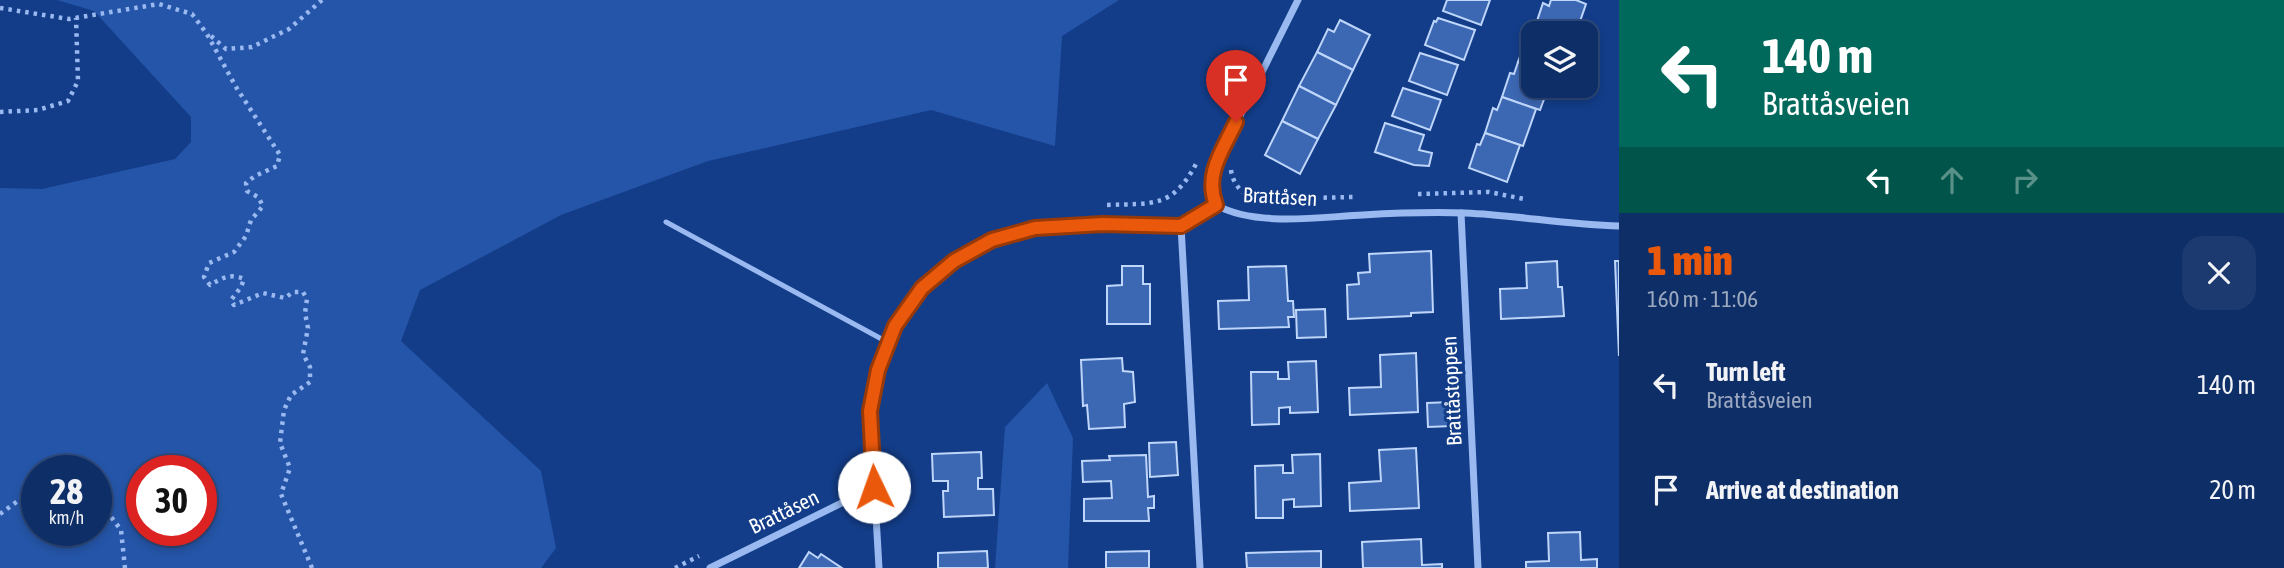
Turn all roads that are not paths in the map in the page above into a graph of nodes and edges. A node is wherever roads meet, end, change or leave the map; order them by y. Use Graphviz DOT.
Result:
graph roads {
  1 [pos="1298,0"];
  2 [pos="1216,205"];
  3 [pos="1461,213"];
  4 [pos="666,222"];
  5 [pos="1181,226"];
  6 [pos="1619,226"];
  7 [pos="889,343"];
  8 [pos="874,487"];
  9 [pos="709,568"];
  10 [pos="879,568"];
  11 [pos="1200,568"];
  12 [pos="1478,568"];
  1 -- 2 [label="street"];
  2 -- 3 [label="street, Brattåsen"];
  2 -- 5 [label="street, Brattåsen"];
  3 -- 6 [label="street, Brattåsen"];
  3 -- 12 [label="street, Brattåstoppen"];
  4 -- 7 [label="lane"];
  5 -- 7 [label="street"];
  5 -- 11 [label="street"];
  7 -- 8 [label="street"];
  8 -- 9 [label="street, Brattåsen"];
  8 -- 10 [label="street"];
}
